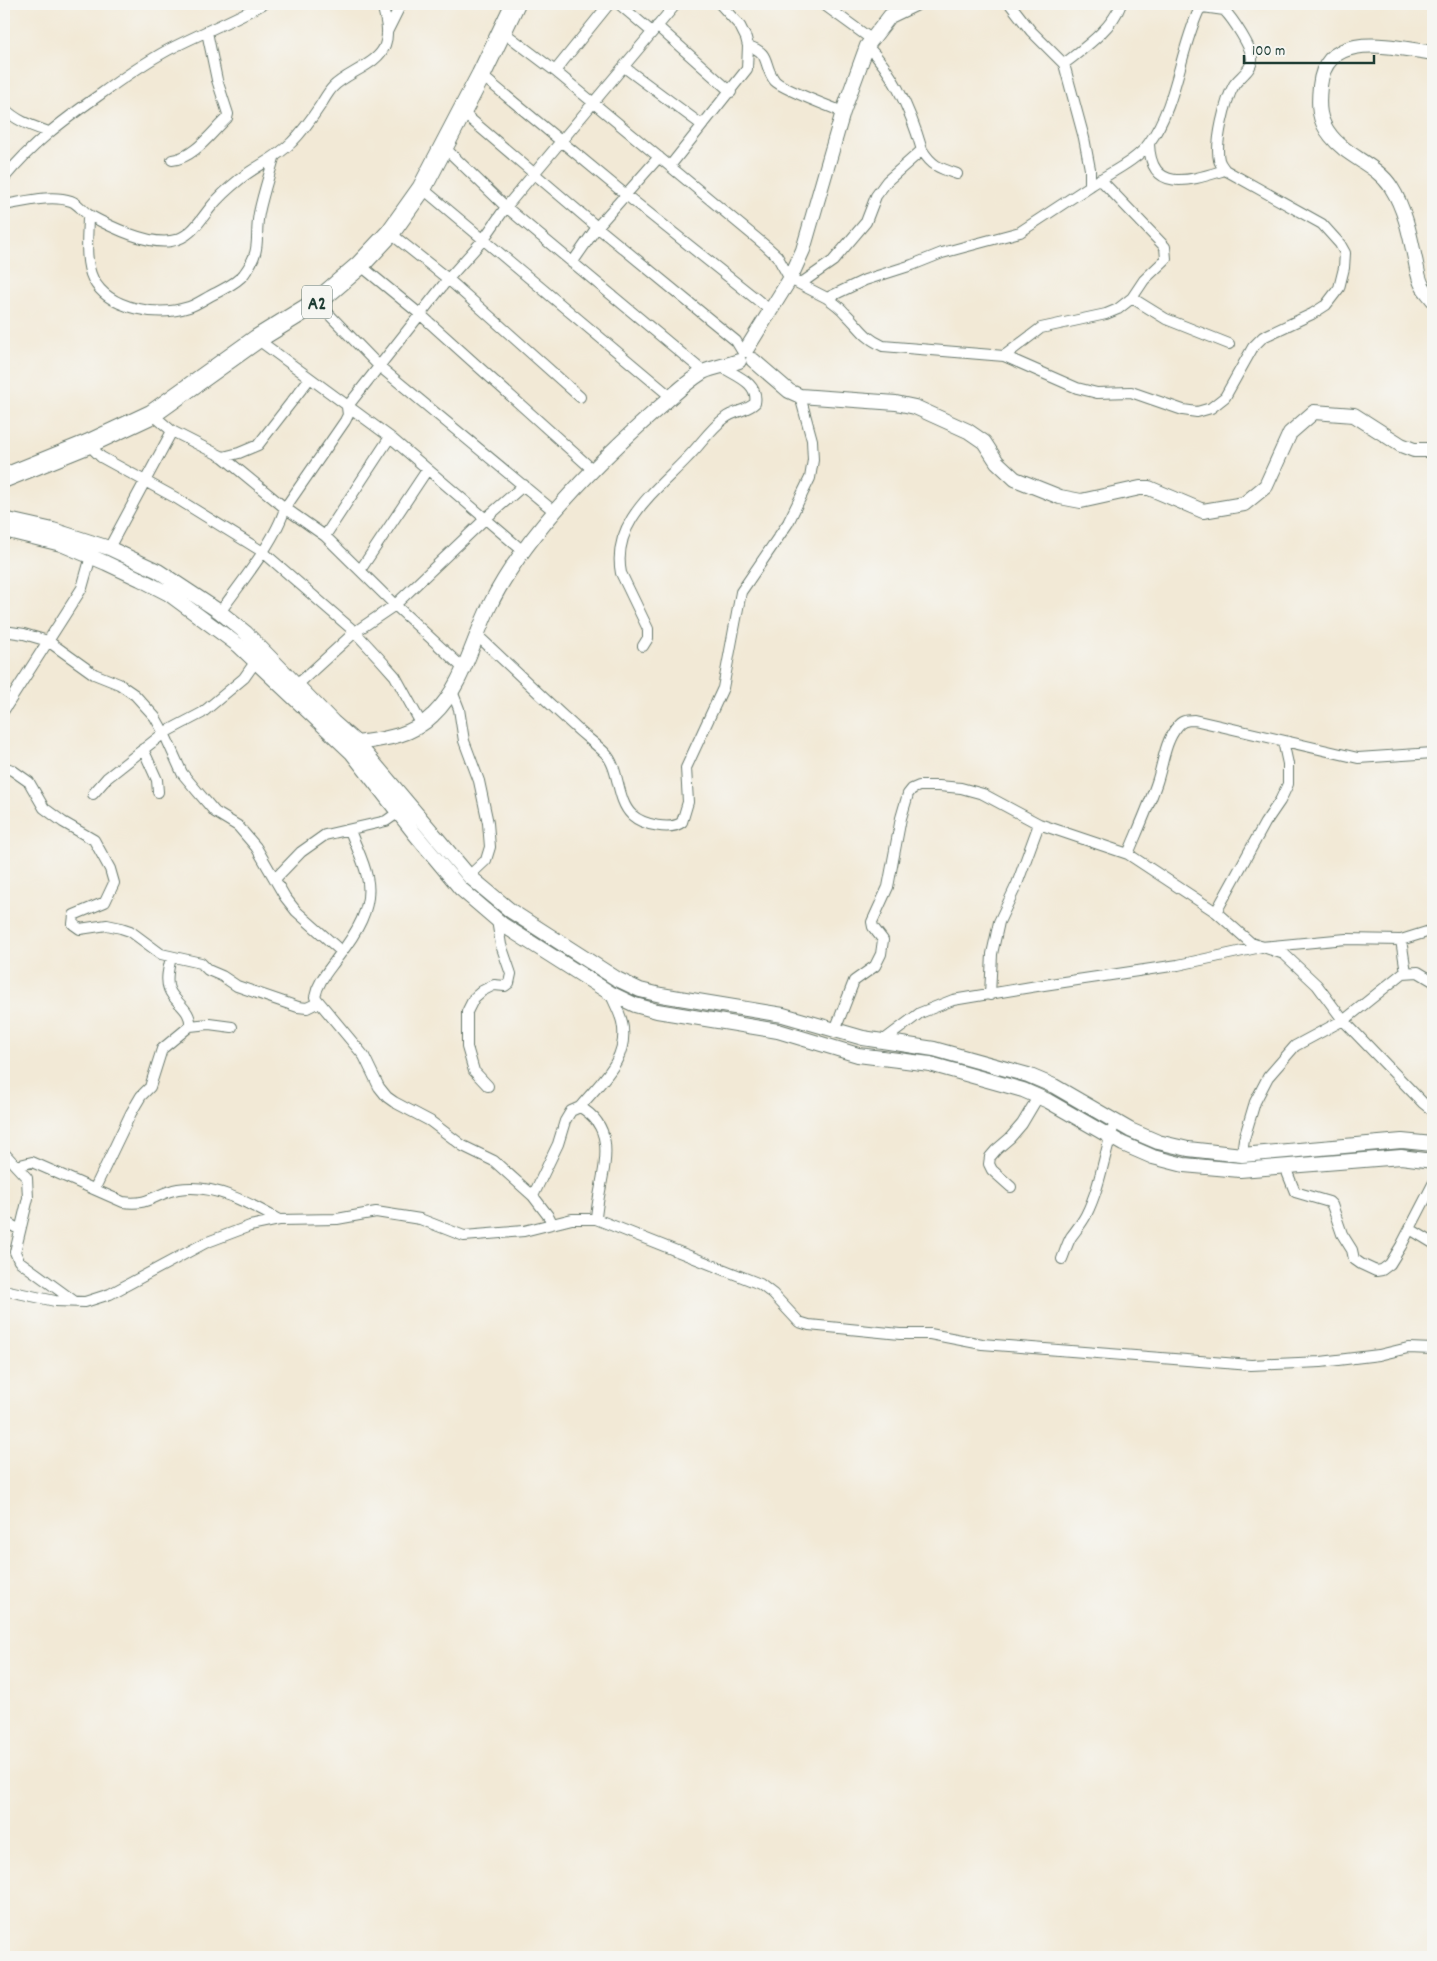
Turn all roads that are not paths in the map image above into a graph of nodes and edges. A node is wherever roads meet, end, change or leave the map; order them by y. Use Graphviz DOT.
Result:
graph roads {
  1 [pos="264,4"];
  2 [pos="382,4"];
  3 [pos="400,4"];
  4 [pos="515,4"];
  5 [pos="609,4"];
  6 [pos="619,4"];
  7 [pos="676,4"];
  8 [pos="720,4"];
  9 [pos="823,4"];
  10 [pos="914,4"];
  11 [pos="1010,4"];
  12 [pos="1121,4"];
  13 [pos="654,29"];
  14 [pos="502,31"];
  15 [pos="208,32"];
  16 [pos="387,32"];
  17 [pos="869,43"];
  18 [pos="748,46"];
  19 [pos="1433,53"];
  20 [pos="1064,64"];
  21 [pos="624,67"];
  22 [pos="555,71"];
  23 [pos="481,76"];
  24 [pos="731,92"];
  25 [pos="593,104"];
  26 [pos="4,108"];
  27 [pos="462,112"];
  28 [pos="843,112"];
  29 [pos="702,125"];
  30 [pos="49,132"];
  31 [pos="562,141"];
  32 [pos="1149,144"];
  33 [pos="444,147"];
  34 [pos="922,150"];
  35 [pos="659,156"];
  36 [pos="274,158"];
  37 [pos="172,160"];
  38 [pos="670,166"];
  39 [pos="1225,170"];
  40 [pos="534,174"];
  41 [pos="957,174"];
  42 [pos="4,178"];
  43 [pos="1100,180"];
  44 [pos="1090,186"];
  45 [pos="422,188"];
  46 [pos="626,196"];
  47 [pos="4,205"];
  48 [pos="506,207"];
  49 [pos="88,215"];
  50 [pos="597,227"];
  51 [pos="390,233"];
  52 [pos="482,240"];
  53 [pos="572,263"];
  54 [pos="360,265"];
  55 [pos="448,279"];
  56 [pos="795,281"];
  57 [pos="827,298"];
  58 [pos="1132,298"];
  59 [pos="1433,300"];
  60 [pos="317,302"];
  61 [pos="770,310"];
  62 [pos="421,315"];
  63 [pos="257,339"];
  64 [pos="1229,344"];
  65 [pos="745,356"];
  66 [pos="1004,356"];
  67 [pos="380,366"];
  68 [pos="722,367"];
  69 [pos="704,372"];
  70 [pos="310,378"];
  71 [pos="800,396"];
  72 [pos="580,397"];
  73 [pos="671,397"];
  74 [pos="347,407"];
  75 [pos="152,414"];
  76 [pos="172,431"];
  77 [pos="390,437"];
  78 [pos="88,444"];
  79 [pos="1433,450"];
  80 [pos="223,457"];
  81 [pos="427,470"];
  82 [pos="593,470"];
  83 [pos="4,478"];
  84 [pos="146,481"];
  85 [pos="524,485"];
  86 [pos="285,508"];
  87 [pos="556,512"];
  88 [pos="485,518"];
  89 [pos="4,519"];
  90 [pos="4,530"];
  91 [pos="326,536"];
  92 [pos="109,548"];
  93 [pos="523,551"];
  94 [pos="262,552"];
  95 [pos="91,556"];
  96 [pos="361,569"];
  97 [pos="395,604"];
  98 [pos="220,612"];
  99 [pos="4,631"];
  100 [pos="355,632"];
  101 [pos="478,636"];
  102 [pos="48,641"];
  103 [pos="643,646"];
  104 [pos="256,661"];
  105 [pos="463,668"];
  106 [pos="297,685"];
  107 [pos="452,691"];
  108 [pos="4,710"];
  109 [pos="422,725"];
  110 [pos="164,733"];
  111 [pos="1283,742"];
  112 [pos="357,743"];
  113 [pos="143,749"];
  114 [pos="1433,752"];
  115 [pos="4,767"];
  116 [pos="158,792"];
  117 [pos="93,794"];
  118 [pos="403,808"];
  119 [pos="1039,824"];
  120 [pos="350,830"];
  121 [pos="440,854"];
  122 [pos="1128,854"];
  123 [pos="469,876"];
  124 [pos="275,880"];
  125 [pos="1216,912"];
  126 [pos="497,920"];
  127 [pos="1433,930"];
  128 [pos="1401,940"];
  129 [pos="1261,947"];
  130 [pos="342,952"];
  131 [pos="171,957"];
  132 [pos="1406,972"];
  133 [pos="1433,981"];
  134 [pos="610,993"];
  135 [pos="990,995"];
  136 [pos="319,1002"];
  137 [pos="736,1008"];
  138 [pos="1343,1020"];
  139 [pos="734,1024"];
  140 [pos="190,1026"];
  141 [pos="232,1027"];
  142 [pos="835,1030"];
  143 [pos="884,1040"];
  144 [pos="488,1086"];
  145 [pos="1038,1097"];
  146 [pos="580,1107"];
  147 [pos="1433,1111"];
  148 [pos="1115,1122"];
  149 [pos="1110,1137"];
  150 [pos="1433,1144"];
  151 [pos="4,1153"];
  152 [pos="1242,1154"];
  153 [pos="1433,1161"];
  154 [pos="16,1166"];
  155 [pos="1285,1167"];
  156 [pos="1433,1184"];
  157 [pos="1010,1187"];
  158 [pos="95,1188"];
  159 [pos="533,1196"];
  160 [pos="596,1219"];
  161 [pos="279,1220"];
  162 [pos="4,1221"];
  163 [pos="552,1223"];
  164 [pos="1410,1229"];
  165 [pos="20,1230"];
  166 [pos="1433,1243"];
  167 [pos="1062,1259"];
  168 [pos="4,1290"];
  169 [pos="74,1301"];
  170 [pos="1433,1349"];
  1 -- 15 [label="street"];
  2 -- 16 [label="street"];
  3 -- 16 [label="street"];
  4 -- 14 [label="highway, A2"];
  5 -- 22 [label="street"];
  6 -- 13 [label="street"];
  7 -- 13 [label="street"];
  8 -- 18 [label="street"];
  9 -- 17 [label="street"];
  10 -- 17 [label="street"];
  11 -- 20 [label="street"];
  12 -- 20 [label="street"];
  13 -- 21 [label="street"];
  13 -- 24 [label="street"];
  14 -- 22 [label="street"];
  14 -- 23 [label="highway, A2"];
  15 -- 30 [label="street"];
  15 -- 37 [label="street"];
  16 -- 36 [label="street"];
  17 -- 28 [label="street"];
  17 -- 34 [label="street"];
  18 -- 24 [label="street"];
  18 -- 28 [label="street"];
  19 -- 59 [label="street"];
  20 -- 44 [label="street"];
  21 -- 25 [label="street"];
  21 -- 29 [label="street"];
  22 -- 25 [label="street"];
  23 -- 27 [label="highway, A2"];
  23 -- 31 [label="street"];
  24 -- 29 [label="street"];
  25 -- 31 [label="street"];
  25 -- 35 [label="street"];
  26 -- 30 [label="street"];
  27 -- 33 [label="highway, A2"];
  27 -- 40 [label="street"];
  28 -- 56 [label="street"];
  29 -- 38 [label="street"];
  30 -- 42 [label="street"];
  31 -- 40 [label="street"];
  31 -- 46 [label="street"];
  32 -- 39 [label="street"];
  32 -- 39 [label="street"];
  32 -- 43 [label="street"];
  33 -- 45 [label="highway, A2"];
  33 -- 48 [label="street"];
  34 -- 41 [label="street"];
  34 -- 56 [label="street"];
  35 -- 38 [label="street"];
  35 -- 46 [label="street"];
  36 -- 49 [label="street"];
  36 -- 49 [label="street"];
  38 -- 56 [label="street"];
  39 -- 66 [label="street"];
  40 -- 48 [label="street"];
  40 -- 50 [label="street"];
  43 -- 44 [label="street"];
  43 -- 58 [label="street"];
  44 -- 57 [label="street"];
  45 -- 51 [label="highway, A2"];
  45 -- 52 [label="street"];
  46 -- 50 [label="street"];
  46 -- 61 [label="street"];
  47 -- 49 [label="street"];
  48 -- 52 [label="street"];
  48 -- 53 [label="street"];
  50 -- 53 [label="street"];
  50 -- 65 [label="street"];
  51 -- 54 [label="highway, A2"];
  51 -- 55 [label="street"];
  52 -- 55 [label="street"];
  52 -- 73 [label="street"];
  53 -- 69 [label="street"];
  54 -- 60 [label="highway, A2"];
  54 -- 62 [label="street"];
  55 -- 62 [label="street"];
  55 -- 72 [label="street"];
  56 -- 57 [label="street"];
  56 -- 61 [label="street"];
  57 -- 66 [label="street"];
  58 -- 64 [label="street"];
  58 -- 66 [label="street"];
  60 -- 63 [label="highway, A2"];
  60 -- 67 [label="street"];
  61 -- 65 [label="street"];
  62 -- 67 [label="street"];
  62 -- 82 [label="street"];
  63 -- 70 [label="street"];
  63 -- 75 [label="highway, A2"];
  65 -- 68 [label="street"];
  65 -- 71 [label="street"];
  67 -- 74 [label="street"];
  67 -- 85 [label="street"];
  68 -- 69 [label="street"];
  68 -- 103 [label="street"];
  69 -- 73 [label="street"];
  70 -- 74 [label="street"];
  70 -- 80 [label="street"];
  71 -- 79 [label="street"];
  71 -- 101 [label="street"];
  73 -- 82 [label="street"];
  74 -- 77 [label="street"];
  74 -- 86 [label="street"];
  75 -- 76 [label="street"];
  75 -- 78 [label="highway, A2"];
  76 -- 80 [label="street"];
  76 -- 84 [label="street"];
  77 -- 81 [label="street"];
  77 -- 91 [label="street"];
  78 -- 83 [label="highway, A2"];
  78 -- 84 [label="street"];
  80 -- 86 [label="street"];
  81 -- 88 [label="street"];
  81 -- 96 [label="street"];
  82 -- 87 [label="street"];
  84 -- 92 [label="street"];
  84 -- 94 [label="street"];
  85 -- 87 [label="street"];
  85 -- 88 [label="street"];
  86 -- 91 [label="street"];
  86 -- 94 [label="street"];
  87 -- 93 [label="street"];
  88 -- 93 [label="street"];
  88 -- 97 [label="street"];
  89 -- 92 [label="street"];
  90 -- 95 [label="street"];
  91 -- 96 [label="street"];
  92 -- 98 [label="street"];
  93 -- 101 [label="street"];
  94 -- 98 [label="street"];
  94 -- 100 [label="street"];
  95 -- 102 [label="street"];
  95 -- 104 [label="street"];
  96 -- 97 [label="street"];
  97 -- 100 [label="street"];
  97 -- 105 [label="street"];
  98 -- 106 [label="street"];
  99 -- 102 [label="street"];
  100 -- 106 [label="street"];
  100 -- 109 [label="street"];
  101 -- 105 [label="street"];
  102 -- 108 [label="street"];
  102 -- 110 [label="street"];
  104 -- 110 [label="street"];
  104 -- 118 [label="street"];
  105 -- 107 [label="street"];
  106 -- 112 [label="street"];
  107 -- 109 [label="street"];
  107 -- 123 [label="street"];
  109 -- 112 [label="street"];
  110 -- 113 [label="street"];
  110 -- 124 [label="street"];
  111 -- 114 [label="street"];
  111 -- 122 [label="street"];
  111 -- 125 [label="street"];
  112 -- 118 [label="street"];
  113 -- 116 [label="street"];
  113 -- 117 [label="street"];
  115 -- 131 [label="street"];
  118 -- 120 [label="street"];
  118 -- 121 [label="street"];
  119 -- 122 [label="street"];
  119 -- 135 [label="street"];
  119 -- 142 [label="street"];
  120 -- 124 [label="street"];
  120 -- 130 [label="street"];
  121 -- 123 [label="street"];
  121 -- 126 [label="street"];
  122 -- 125 [label="street"];
  123 -- 137 [label="street"];
  124 -- 130 [label="street"];
  125 -- 129 [label="street"];
  126 -- 134 [label="street"];
  126 -- 144 [label="street"];
  127 -- 128 [label="street"];
  128 -- 129 [label="street"];
  128 -- 132 [label="street"];
  129 -- 135 [label="street"];
  129 -- 138 [label="street"];
  130 -- 136 [label="street"];
  131 -- 136 [label="street"];
  131 -- 140 [label="street"];
  132 -- 133 [label="street"];
  132 -- 138 [label="street"];
  134 -- 139 [label="street"];
  134 -- 146 [label="street"];
  135 -- 143 [label="street"];
  136 -- 159 [label="street"];
  137 -- 139 [label="street"];
  137 -- 142 [label="street"];
  138 -- 147 [label="street"];
  138 -- 152 [label="street"];
  139 -- 145 [label="street"];
  140 -- 141 [label="street"];
  140 -- 158 [label="street"];
  142 -- 143 [label="street"];
  143 -- 148 [label="street"];
  145 -- 149 [label="street"];
  145 -- 157 [label="street"];
  146 -- 159 [label="street"];
  146 -- 160 [label="street"];
  148 -- 149 [label="street"];
  148 -- 152 [label="street"];
  149 -- 155 [label="street"];
  149 -- 167 [label="street"];
  150 -- 152 [label="street"];
  151 -- 154 [label="street"];
  153 -- 155 [label="street"];
  154 -- 158 [label="street"];
  154 -- 165 [label="street"];
  155 -- 164 [label="street"];
  156 -- 164 [label="street"];
  158 -- 161 [label="street"];
  159 -- 163 [label="street"];
  160 -- 163 [label="street"];
  160 -- 170 [label="street"];
  161 -- 163 [label="street"];
  161 -- 169 [label="street"];
  162 -- 165 [label="street"];
  164 -- 166 [label="street"];
  165 -- 169 [label="street"];
  168 -- 169 [label="street"];
}
